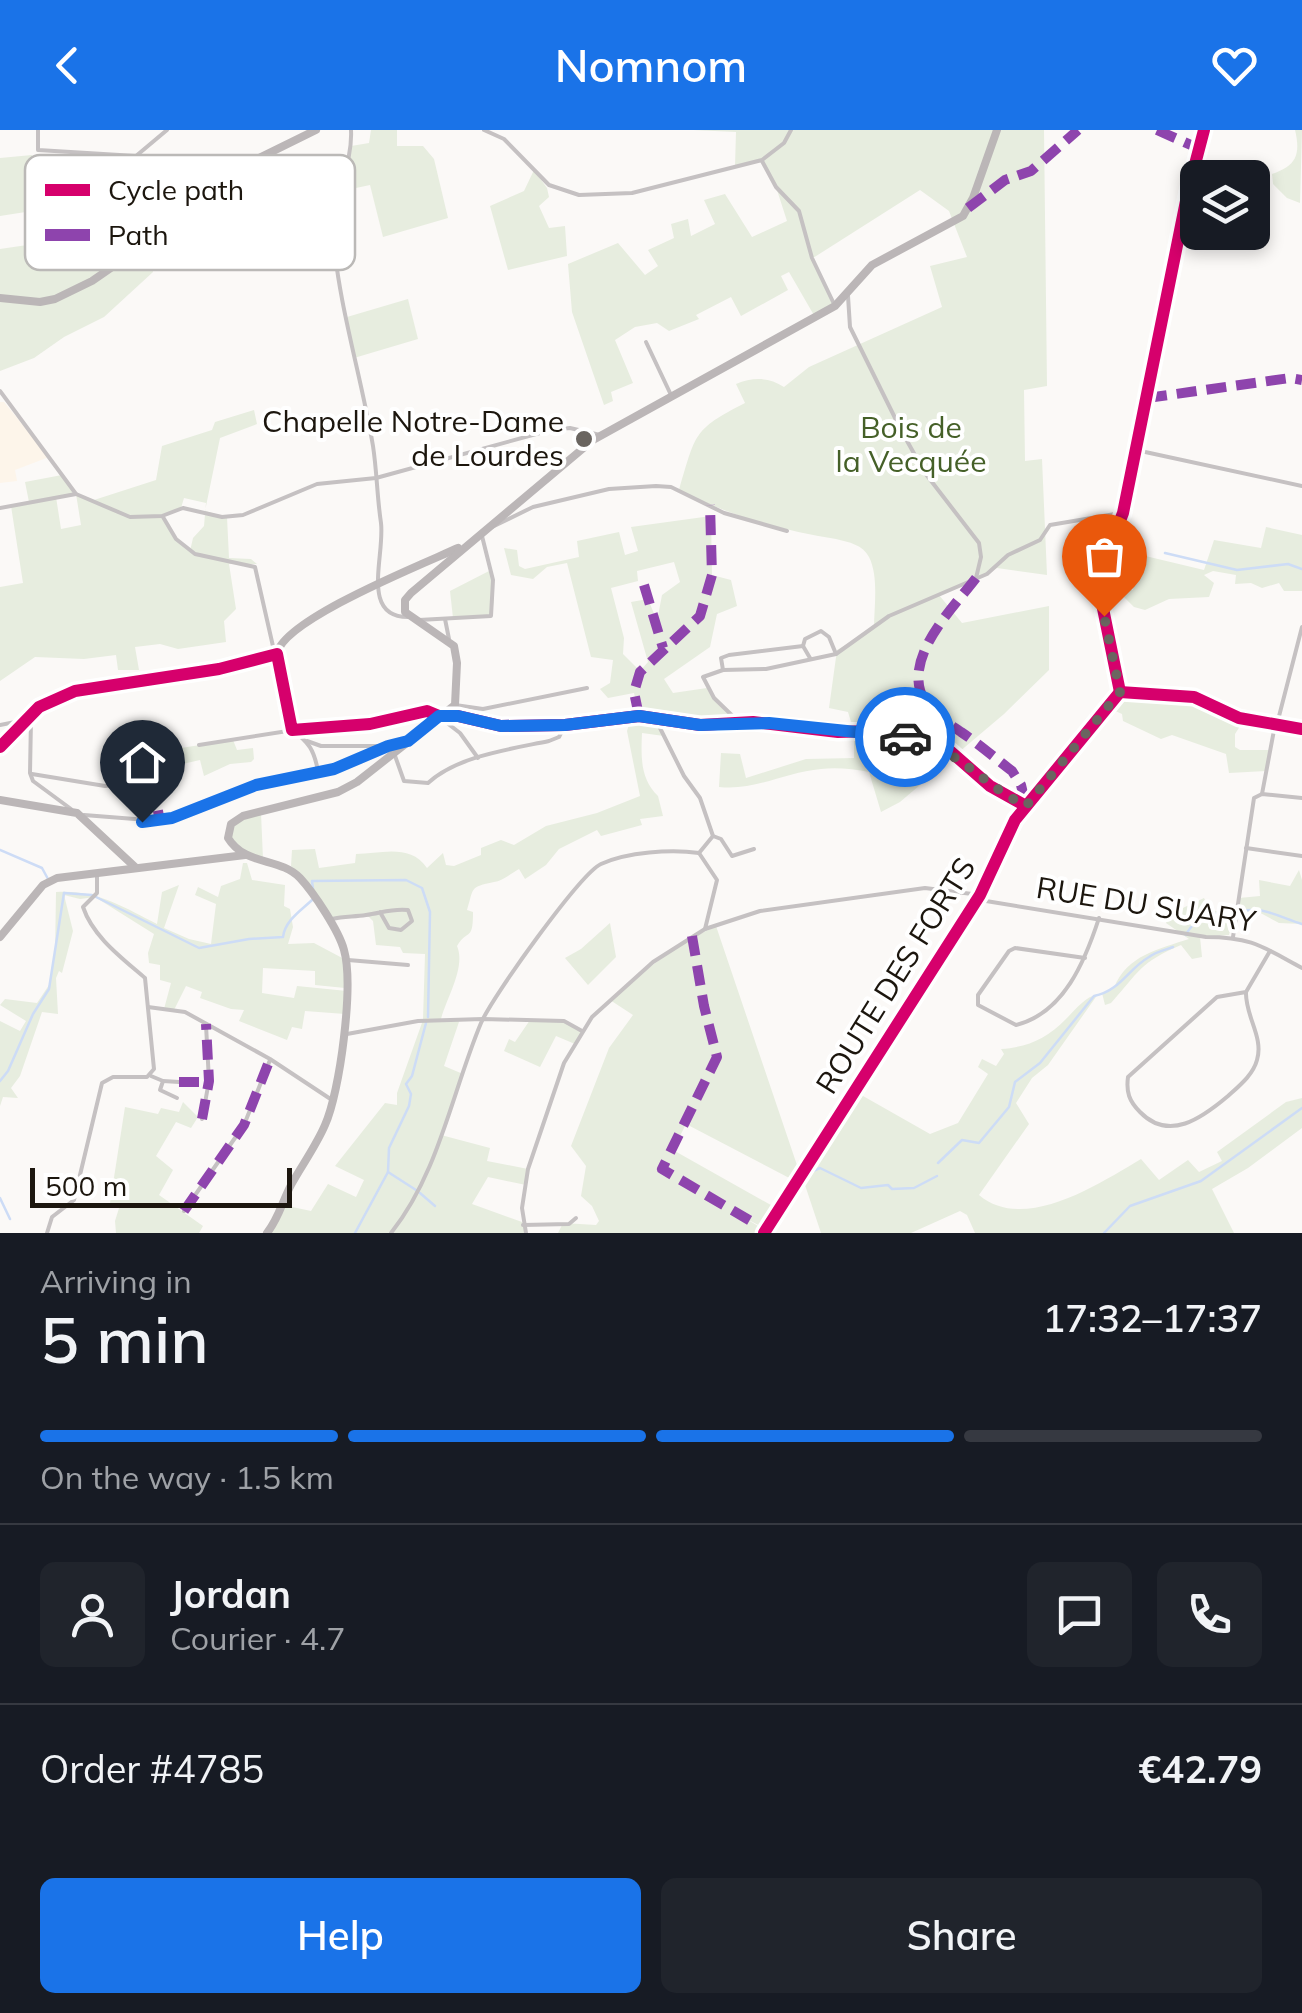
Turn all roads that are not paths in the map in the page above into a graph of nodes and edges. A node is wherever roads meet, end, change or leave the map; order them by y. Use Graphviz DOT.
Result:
graph roads {
  1 [pos="38,130"];
  2 [pos="167,130"];
  3 [pos="316,130"];
  4 [pos="351,130"];
  5 [pos="484,130"];
  6 [pos="791,130"];
  7 [pos="998,130"];
  8 [pos="1204,130"];
  9 [pos="120,155"];
  10 [pos="137,155"];
  11 [pos="265,155"];
  12 [pos="348,155"];
  13 [pos="762,160"];
  14 [pos="108,270"];
  15 [pos="338,270"];
  16 [pos="848,296"];
  17 [pos="0,298"];
  18 [pos="835,306"];
  19 [pos="646,342"];
  20 [pos="0,390"];
  21 [pos="671,395"];
  22 [pos="600,436"];
  23 [pos="1136,450"];
  24 [pos="376,478"];
  25 [pos="1302,486"];
  26 [pos="76,494"];
  27 [pos="0,508"];
  28 [pos="1123,513"];
  29 [pos="162,516"];
  30 [pos="484,530"];
  31 [pos="787,531"];
  32 [pos="465,547"];
  33 [pos="976,578"];
  34 [pos="378,586"];
  35 [pos="411,618"];
  36 [pos="445,619"];
  37 [pos="305,622"];
  38 [pos="1302,626"];
  39 [pos="290,632"];
  40 [pos="272,640"];
  41 [pos="450,640"];
  42 [pos="803,646"];
  43 [pos="276,654"];
  44 [pos="836,654"];
  45 [pos="810,658"];
  46 [pos="723,670"];
  47 [pos="588,688"];
  48 [pos="1120,692"];
  49 [pos="455,705"];
  50 [pos="439,716"];
  51 [pos="458,716"];
  52 [pos="28,717"];
  53 [pos="656,720"];
  54 [pos="1276,723"];
  55 [pos="740,724"];
  56 [pos="0,725"];
  57 [pos="565,725"];
  58 [pos="1302,729"];
  59 [pos="292,730"];
  60 [pos="308,740"];
  61 [pos="199,746"];
  62 [pos="0,747"];
  63 [pos="390,748"];
  64 [pos="478,758"];
  65 [pos="318,772"];
  66 [pos="30,773"];
  67 [pos="175,777"];
  68 [pos="1262,794"];
  69 [pos="1302,798"];
  70 [pos="0,800"];
  71 [pos="1026,806"];
  72 [pos="77,813"];
  73 [pos="714,836"];
  74 [pos="1246,848"];
  75 [pos="754,850"];
  76 [pos="699,853"];
  77 [pos="245,855"];
  78 [pos="1302,856"];
  79 [pos="134,868"];
  80 [pos="97,873"];
  81 [pos="980,895"];
  82 [pos="380,912"];
  83 [pos="1099,918"];
  84 [pos="328,920"];
  85 [pos="704,929"];
  86 [pos="0,937"];
  87 [pos="1233,937"];
  88 [pos="1270,951"];
  89 [pos="1084,958"];
  90 [pos="346,960"];
  91 [pos="408,964"];
  92 [pos="1302,968"];
  93 [pos="1246,992"];
  94 [pos="148,1007"];
  95 [pos="483,1019"];
  96 [pos="206,1024"];
  97 [pos="582,1031"];
  98 [pos="343,1035"];
  99 [pos="270,1059"];
  100 [pos="152,1076"];
  101 [pos="163,1081"];
  102 [pos="180,1082"];
  103 [pos="177,1098"];
  104 [pos="332,1100"];
  105 [pos="202,1119"];
  106 [pos="184,1211"];
  107 [pos="576,1218"];
  108 [pos="523,1224"];
  109 [pos="47,1233"];
  110 [pos="267,1233"];
  111 [pos="391,1233"];
  112 [pos="526,1233"];
  113 [pos="764,1233"];
  1 -- 9 [label="street"];
  2 -- 10 [label="street"];
  3 -- 11 [label="main road"];
  4 -- 12 [label="street"];
  5 -- 13 [label="street"];
  6 -- 13 [label="street"];
  7 -- 16 [label="main road"];
  8 -- 23 [label="street"];
  13 -- 18 [label="street"];
  14 -- 17 [label="main road"];
  15 -- 24 [label="street"];
  16 -- 18 [label="main road"];
  16 -- 33 [label="street"];
  18 -- 21 [label="main road"];
  19 -- 21 [label="street"];
  20 -- 26 [label="street"];
  21 -- 22 [label="main road"];
  22 -- 24 [label="street"];
  22 -- 30 [label="main road"];
  23 -- 25 [label="street"];
  23 -- 28 [label="street"];
  24 -- 29 [label="street"];
  24 -- 34 [label="street"];
  26 -- 27 [label="street"];
  26 -- 29 [label="street"];
  28 -- 33 [label="street"];
  28 -- 48 [label="street"];
  29 -- 40 [label="street"];
  30 -- 31 [label="street"];
  30 -- 32 [label="main road"];
  30 -- 36 [label="street"];
  32 -- 34 [label="main road"];
  32 -- 35 [label="main road"];
  33 -- 44 [label="street"];
  34 -- 35 [label="street"];
  34 -- 37 [label="main road"];
  35 -- 36 [label="street"];
  35 -- 41 [label="main road"];
  36 -- 41 [label="street"];
  37 -- 39 [label="main road"];
  37 -- 43 [label="main road"];
  38 -- 54 [label="street"];
  39 -- 40 [label="main road"];
  39 -- 43 [label="main road"];
  40 -- 43 [label="street"];
  41 -- 49 [label="main road"];
  42 -- 44 [label="street"];
  42 -- 45 [label="street"];
  42 -- 46 [label="street"];
  43 -- 52 [label="main road"];
  43 -- 59 [label="street"];
  44 -- 45 [label="street"];
  45 -- 46 [label="street"];
  46 -- 55 [label="street"];
  47 -- 49 [label="street"];
  48 -- 54 [label="street"];
  48 -- 71 [label="street, ROUTE DES FORTS"];
  49 -- 50 [label="main road"];
  50 -- 51 [label="street"];
  50 -- 59 [label="street"];
  50 -- 63 [label="main road"];
  51 -- 57 [label="street"];
  51 -- 64 [label="street"];
  52 -- 56 [label="street"];
  52 -- 62 [label="main road"];
  52 -- 66 [label="street"];
  53 -- 55 [label="street"];
  53 -- 57 [label="street"];
  53 -- 73 [label="street"];
  54 -- 58 [label="street"];
  54 -- 68 [label="street"];
  55 -- 71 [label="street"];
  57 -- 64 [label="street"];
  59 -- 60 [label="street"];
  59 -- 61 [label="street"];
  60 -- 63 [label="street"];
  60 -- 65 [label="street"];
  63 -- 64 [label="street"];
  63 -- 65 [label="street"];
  63 -- 77 [label="main road"];
  65 -- 72 [label="street"];
  66 -- 67 [label="street"];
  66 -- 72 [label="street"];
  68 -- 69 [label="street"];
  68 -- 74 [label="street"];
  70 -- 72 [label="main road"];
  71 -- 81 [label="street, ROUTE DES FORTS"];
  72 -- 79 [label="main road"];
  73 -- 75 [label="street"];
  73 -- 76 [label="street"];
  74 -- 78 [label="street"];
  74 -- 87 [label="street"];
  76 -- 85 [label="street"];
  76 -- 95 [label="street"];
  77 -- 79 [label="main road"];
  77 -- 84 [label="main road"];
  79 -- 80 [label="main road"];
  80 -- 86 [label="main road"];
  80 -- 94 [label="street"];
  81 -- 83 [label="street, RUE DU SUARY"];
  81 -- 85 [label="street, RUE DU SUARY"];
  81 -- 113 [label="street, ROUTE DES FORTS"];
  82 -- 82 [label="street"];
  82 -- 84 [label="street"];
  83 -- 87 [label="street, RUE DU SUARY"];
  83 -- 89 [label="street"];
  84 -- 90 [label="main road"];
  85 -- 97 [label="street, RUE DU SUARY"];
  87 -- 88 [label="street, RUE DU SUARY"];
  88 -- 92 [label="street, RUE DU SUARY"];
  88 -- 93 [label="street"];
  89 -- 89 [label="street"];
  90 -- 91 [label="street"];
  90 -- 98 [label="main road"];
  93 -- 93 [label="street"];
  94 -- 96 [label="street"];
  94 -- 100 [label="street"];
  95 -- 97 [label="street"];
  95 -- 98 [label="street"];
  95 -- 111 [label="street"];
  96 -- 99 [label="street"];
  96 -- 105 [label="street"];
  97 -- 108 [label="street, RUE DU SUARY"];
  98 -- 104 [label="main road"];
  99 -- 104 [label="street"];
  99 -- 106 [label="street"];
  100 -- 101 [label="street"];
  100 -- 109 [label="street"];
  101 -- 102 [label="street"];
  101 -- 103 [label="street"];
  104 -- 110 [label="main road"];
  107 -- 108 [label="street"];
  108 -- 112 [label="street"];
}
